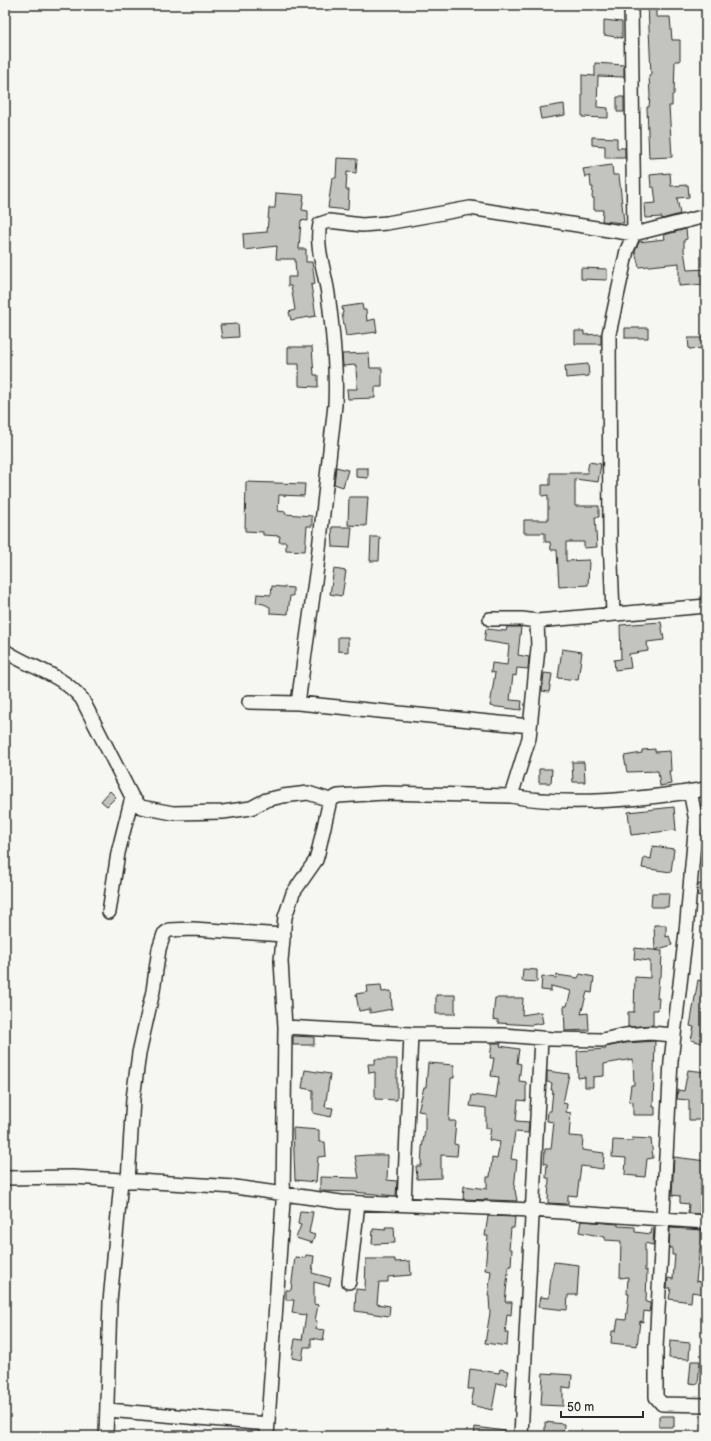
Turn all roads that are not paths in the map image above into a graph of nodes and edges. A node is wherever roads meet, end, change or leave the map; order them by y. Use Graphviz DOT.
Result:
graph roads {
  1 [pos="631,5"];
  2 [pos="706,216"];
  3 [pos="634,234"];
  4 [pos="706,606"];
  5 [pos="613,613"];
  6 [pos="490,618"];
  7 [pos="537,621"];
  8 [pos="5,651"];
  9 [pos="249,702"];
  10 [pos="298,703"];
  11 [pos="530,726"];
  12 [pos="706,789"];
  13 [pos="690,791"];
  14 [pos="511,796"];
  15 [pos="132,797"];
  16 [pos="330,800"];
  17 [pos="109,912"];
  18 [pos="284,935"];
  19 [pos="285,1028"];
  20 [pos="411,1034"];
  21 [pos="674,1035"];
  22 [pos="541,1038"];
  23 [pos="5,1178"];
  24 [pos="124,1181"];
  25 [pos="283,1195"];
  26 [pos="358,1203"];
  27 [pos="404,1205"];
  28 [pos="531,1210"];
  29 [pos="664,1219"];
  30 [pos="706,1222"];
  31 [pos="349,1282"];
  32 [pos="706,1405"];
  33 [pos="108,1410"];
  34 [pos="267,1430"];
  35 [pos="106,1436"];
  36 [pos="521,1436"];
  1 -- 3 [label="street"];
  2 -- 3 [label="street"];
  3 -- 5 [label="street"];
  3 -- 10 [label="street"];
  4 -- 5 [label="street"];
  5 -- 7 [label="street"];
  6 -- 7 [label="street"];
  7 -- 11 [label="street"];
  8 -- 15 [label="street"];
  9 -- 10 [label="street"];
  10 -- 11 [label="street"];
  11 -- 14 [label="street"];
  12 -- 13 [label="street"];
  13 -- 14 [label="street"];
  13 -- 21 [label="street"];
  14 -- 16 [label="street"];
  15 -- 16 [label="street"];
  15 -- 17 [label="street"];
  16 -- 18 [label="street"];
  18 -- 19 [label="street"];
  18 -- 24 [label="street"];
  19 -- 20 [label="street"];
  19 -- 25 [label="street"];
  20 -- 22 [label="street"];
  20 -- 27 [label="street"];
  21 -- 22 [label="street"];
  21 -- 29 [label="street"];
  22 -- 28 [label="street"];
  23 -- 24 [label="street"];
  24 -- 25 [label="street"];
  24 -- 33 [label="street"];
  25 -- 26 [label="street"];
  25 -- 34 [label="street"];
  26 -- 27 [label="street"];
  26 -- 31 [label="street"];
  27 -- 28 [label="street"];
  28 -- 29 [label="street"];
  28 -- 36 [label="street"];
  29 -- 30 [label="street"];
  29 -- 32 [label="street"];
  33 -- 34 [label="street"];
  33 -- 35 [label="street"];
}
